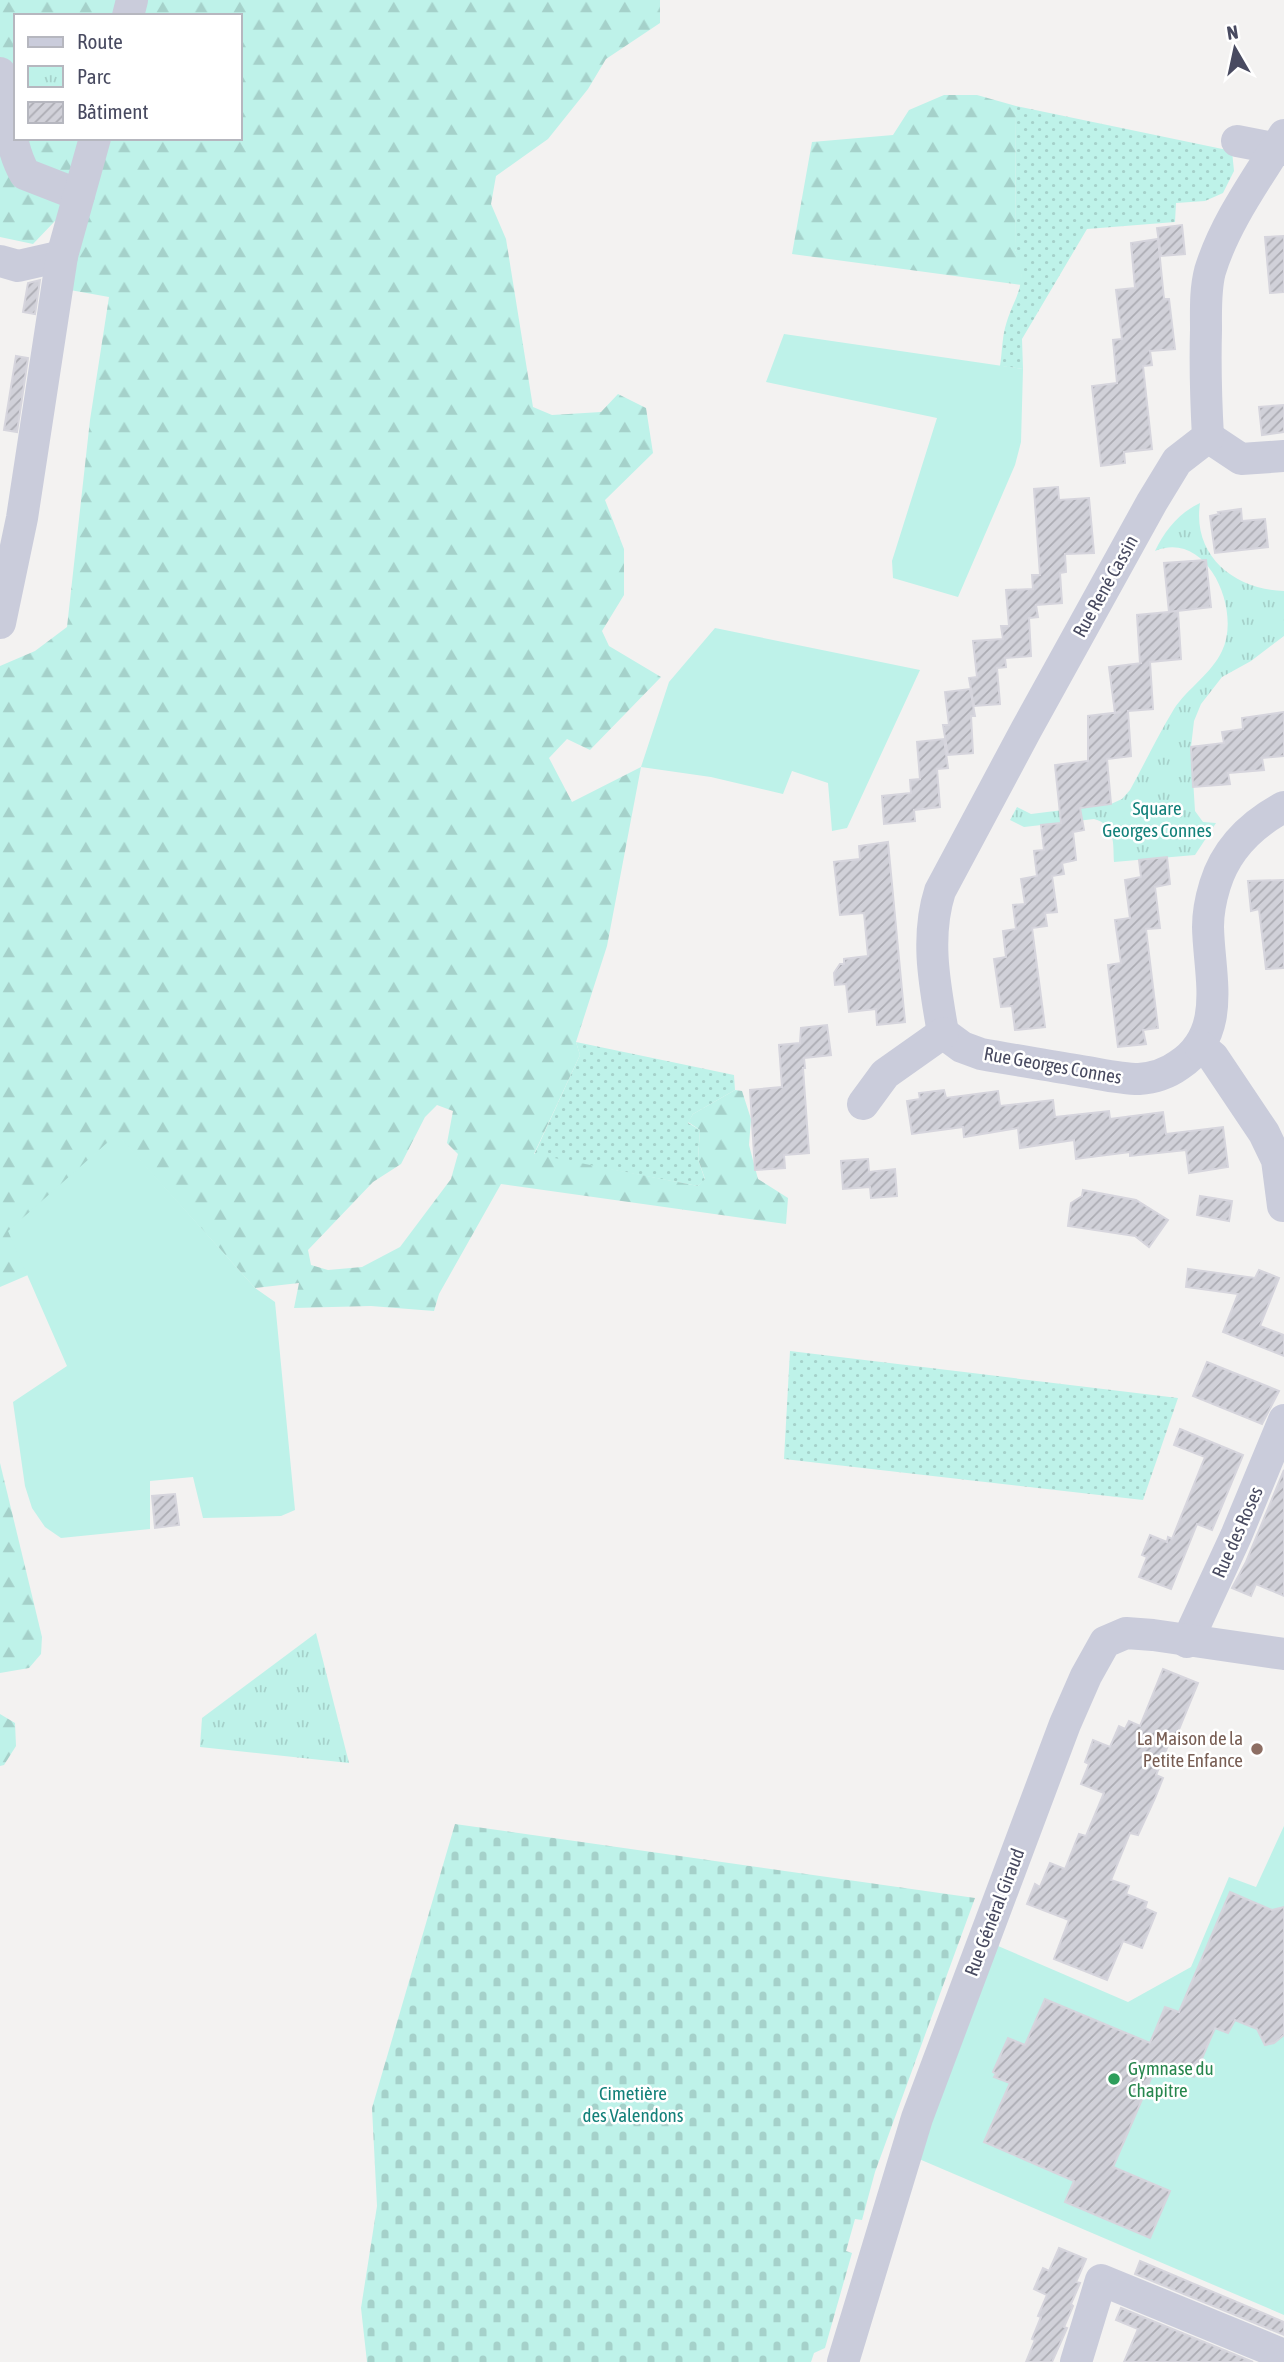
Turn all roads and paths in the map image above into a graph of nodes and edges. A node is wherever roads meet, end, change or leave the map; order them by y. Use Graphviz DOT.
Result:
graph roads {
  1 [pos="0,73"];
  2 [pos="94,140"];
  3 [pos="1237,141"];
  4 [pos="1281,144"];
  5 [pos="79,194"];
  6 [pos="62,256"];
  7 [pos="0,261"];
  8 [pos="1208,437"];
  9 [pos="1284,456"];
  10 [pos="7,559"];
  11 [pos="0,623"];
  12 [pos="1284,807"];
  13 [pos="943,1033"];
  14 [pos="1200,1046"];
  15 [pos="863,1104"];
  16 [pos="1283,1206"];
  17 [pos="1284,1420"];
  18 [pos="1187,1642"];
  19 [pos="1284,1654"];
  20 [pos="1284,2355"];
  21 [pos="843,2362"];
  22 [pos="1076,2362"];
  1 -- 5 [label="street"];
  2 -- 5 [label="street"];
  3 -- 4 [label="street"];
  4 -- 8 [label="street"];
  5 -- 6 [label="street"];
  6 -- 7 [label="street"];
  6 -- 10 [label="street"];
  8 -- 9 [label="street"];
  8 -- 13 [label="street, Rue René Cassin"];
  10 -- 11 [label="street"];
  12 -- 14 [label="street, Rue Georges Connes"];
  13 -- 14 [label="street, Rue Georges Connes"];
  13 -- 15 [label="street"];
  14 -- 16 [label="street"];
  17 -- 18 [label="street, Rue des Roses"];
  18 -- 19 [label="street, Rue Général Giraud"];
  18 -- 21 [label="street, Rue Général Giraud"];
  20 -- 22 [label="street"];
}
